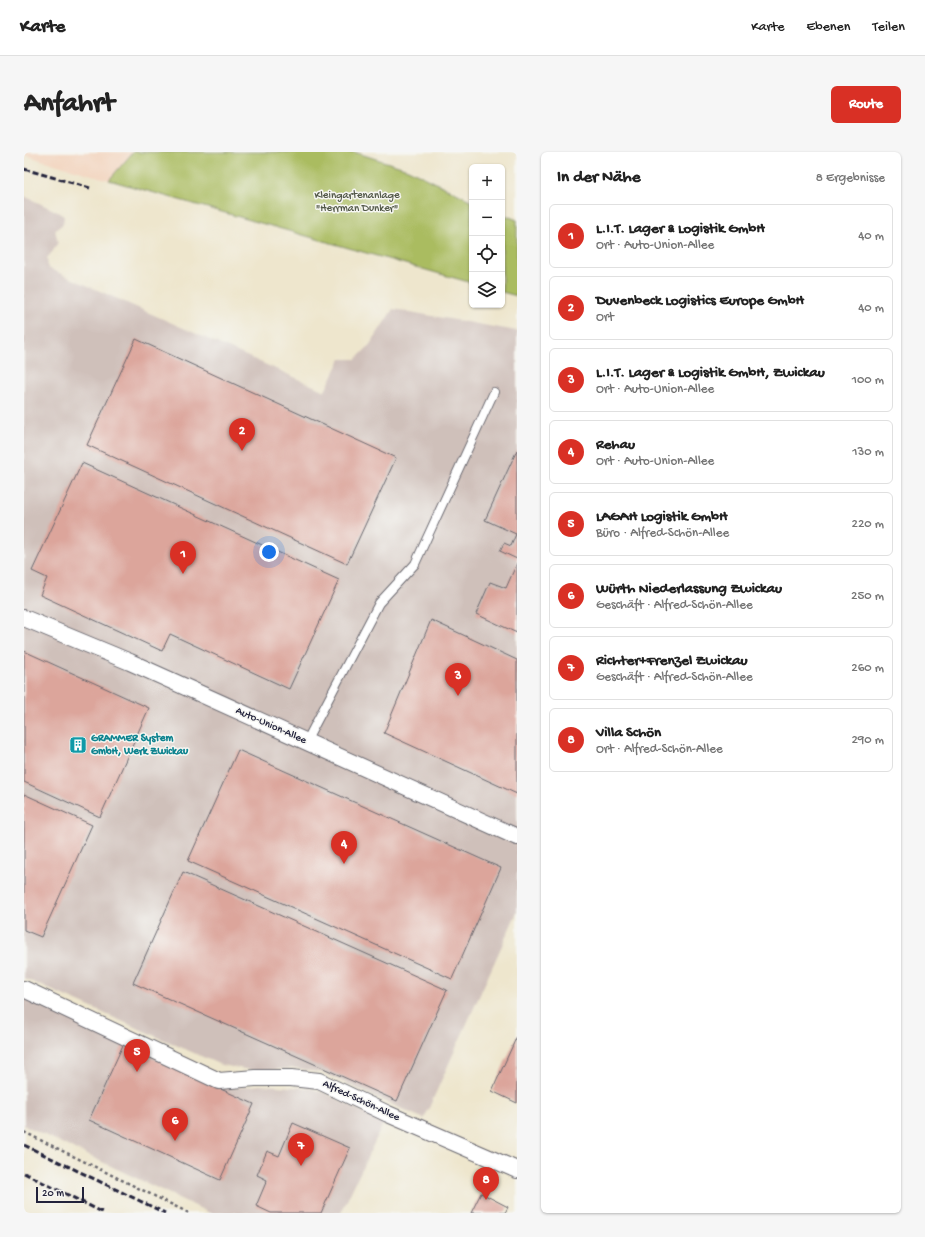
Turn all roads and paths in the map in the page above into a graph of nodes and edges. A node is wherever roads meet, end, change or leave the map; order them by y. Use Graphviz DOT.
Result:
graph roads {
  1 [pos="494,392"];
  2 [pos="24,618"];
  3 [pos="306,742"];
  4 [pos="517,837"];
  5 [pos="24,989"];
  6 [pos="24,1132"];
  7 [pos="517,1170"];
  8 [pos="190,1213"];
  1 -- 3 [label="lane"];
  2 -- 3 [label="street, Auto-Union-Allee"];
  3 -- 4 [label="street, Auto-Union-Allee"];
  5 -- 7 [label="street, Alfred-Schön-Allee"];
  6 -- 8 [label="path"];
}
